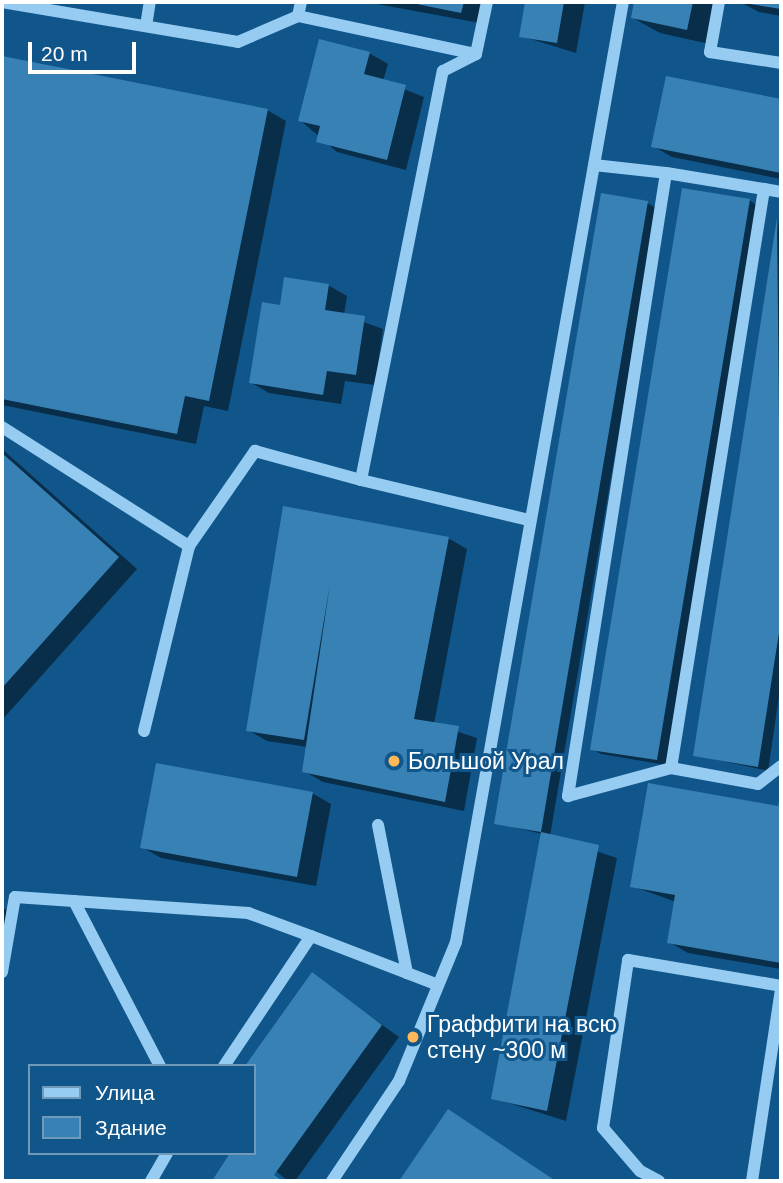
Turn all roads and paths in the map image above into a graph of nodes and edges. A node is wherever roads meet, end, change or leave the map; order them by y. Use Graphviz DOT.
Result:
graph roads {
  1 [pos="2,2"];
  2 [pos="150,2"];
  3 [pos="301,2"];
  4 [pos="487,2"];
  5 [pos="623,2"];
  6 [pos="719,2"];
  7 [pos="298,16"];
  8 [pos="146,26"];
  9 [pos="476,54"];
  10 [pos="781,63"];
  11 [pos="594,165"];
  12 [pos="666,173"];
  13 [pos="764,189"];
  14 [pos="781,192"];
  15 [pos="2,427"];
  16 [pos="361,480"];
  17 [pos="529,520"];
  18 [pos="189,546"];
  19 [pos="144,731"];
  20 [pos="781,765"];
  21 [pos="671,768"];
  22 [pos="378,825"];
  23 [pos="74,901"];
  24 [pos="311,936"];
  25 [pos="2,972"];
  26 [pos="407,973"];
  27 [pos="438,985"];
  28 [pos="781,988"];
  29 [pos="159,1064"];
  30 [pos="225,1064"];
  31 [pos="166,1155"];
  32 [pos="151,1181"];
  33 [pos="332,1181"];
  34 [pos="659,1181"];
  35 [pos="752,1181"];
  1 -- 8 [label="lane"];
  2 -- 8 [label="lane"];
  3 -- 7 [label="lane"];
  4 -- 9 [label="lane"];
  5 -- 11 [label="lane"];
  6 -- 10 [label="lane"];
  7 -- 8 [label="lane"];
  7 -- 9 [label="lane"];
  9 -- 16 [label="lane"];
  11 -- 12 [label="lane"];
  11 -- 17 [label="lane"];
  12 -- 13 [label="lane"];
  12 -- 21 [label="lane"];
  13 -- 14 [label="lane"];
  13 -- 21 [label="lane"];
  15 -- 18 [label="lane"];
  16 -- 17 [label="lane"];
  16 -- 18 [label="lane"];
  17 -- 27 [label="lane"];
  18 -- 19 [label="lane"];
  20 -- 21 [label="lane"];
  22 -- 26 [label="lane"];
  23 -- 24 [label="lane"];
  23 -- 25 [label="lane"];
  23 -- 29 [label="lane"];
  24 -- 26 [label="lane"];
  24 -- 30 [label="lane"];
  26 -- 27 [label="lane"];
  27 -- 33 [label="lane"];
  28 -- 34 [label="lane"];
  28 -- 35 [label="lane"];
  31 -- 32 [label="lane"];
}
